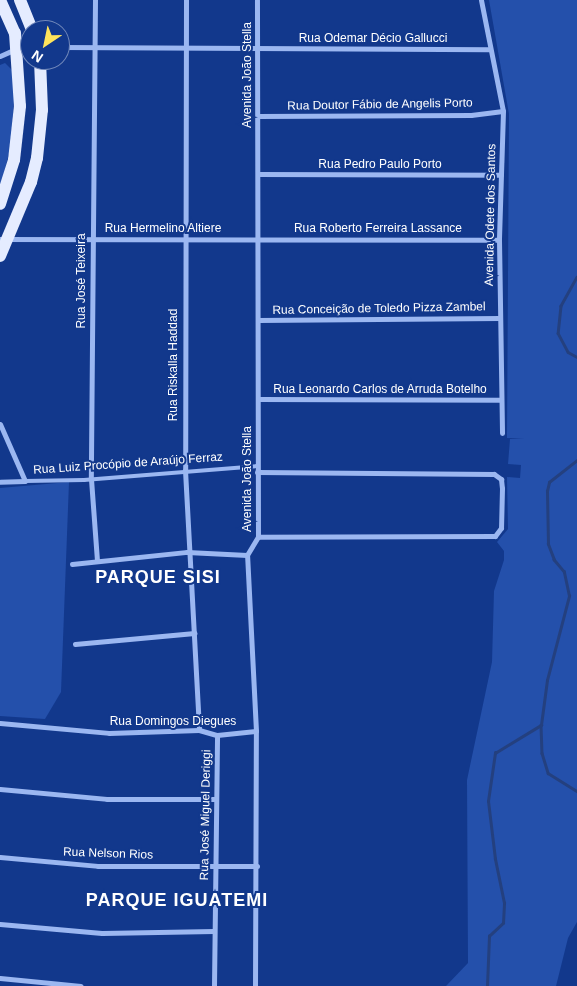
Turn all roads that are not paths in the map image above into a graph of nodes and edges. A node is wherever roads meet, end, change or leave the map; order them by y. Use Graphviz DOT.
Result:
graph roads {
  1 [pos="0,0"];
  2 [pos="20,0"];
  3 [pos="95,0"];
  4 [pos="186,0"];
  5 [pos="257,0"];
  6 [pos="481,0"];
  7 [pos="28,20"];
  8 [pos="20,41"];
  9 [pos="94,47"];
  10 [pos="70,48"];
  11 [pos="186,48"];
  12 [pos="20,49"];
  13 [pos="489,49"];
  14 [pos="258,50"];
  15 [pos="0,56"];
  16 [pos="23,70"];
  17 [pos="40,70"];
  18 [pos="503,112"];
  19 [pos="258,116"];
  20 [pos="258,174"];
  21 [pos="502,175"];
  22 [pos="0,204"];
  23 [pos="4,238"];
  24 [pos="92,239"];
  25 [pos="184,239"];
  26 [pos="256,239"];
  27 [pos="499,240"];
  28 [pos="0,256"];
  29 [pos="500,318"];
  30 [pos="258,320"];
  31 [pos="258,399"];
  32 [pos="501,400"];
  33 [pos="0,424"];
  34 [pos="502,433"];
  35 [pos="257,469"];
  36 [pos="185,470"];
  37 [pos="91,479"];
  38 [pos="25,481"];
  39 [pos="0,482"];
  40 [pos="258,537"];
  41 [pos="188,552"];
  42 [pos="247,555"];
  43 [pos="97,561"];
  44 [pos="72,564"];
  45 [pos="194,633"];
  46 [pos="75,644"];
  47 [pos="0,723"];
  48 [pos="199,730"];
  49 [pos="256,731"];
  50 [pos="217,735"];
  51 [pos="0,789"];
  52 [pos="214,799"];
  53 [pos="0,857"];
  54 [pos="215,865"];
  55 [pos="257,866"];
  56 [pos="0,924"];
  57 [pos="214,931"];
  58 [pos="0,978"];
  59 [pos="81,986"];
  60 [pos="214,986"];
  61 [pos="255,986"];
  1 -- 8 [label="main road"];
  2 -- 7 [label="main road"];
  3 -- 9 [label="street, Rua José Teixeira"];
  4 -- 11 [label="street, Rua Riskalla Haddad"];
  5 -- 14 [label="street, Avenida João Stella"];
  6 -- 13 [label="street, Avenida Odete dos Santos"];
  9 -- 10 [label="street, Rua Odemar Décio Gallucci"];
  9 -- 11 [label="street, Rua Odemar Décio Gallucci"];
  9 -- 24 [label="street, Rua José Teixeira"];
  11 -- 14 [label="street, Rua Odemar Décio Gallucci"];
  11 -- 25 [label="street, Rua Riskalla Haddad"];
  12 -- 15 [label="street"];
  13 -- 14 [label="street, Rua Odemar Décio Gallucci"];
  13 -- 18 [label="street, Avenida Odete dos Santos"];
  14 -- 19 [label="street, Avenida João Stella"];
  16 -- 22 [label="main road"];
  17 -- 23 [label="main road"];
  18 -- 19 [label="street, Rua Doutor Fábio de Angelis Porto"];
  18 -- 21 [label="street, Avenida Odete dos Santos"];
  19 -- 20 [label="street, Avenida João Stella"];
  20 -- 21 [label="street, Rua Pedro Paulo Porto"];
  20 -- 26 [label="street, Avenida João Stella"];
  21 -- 27 [label="street, Avenida Odete dos Santos"];
  23 -- 24 [label="street, Rua Hermelino Altiere"];
  23 -- 28 [label="main road"];
  24 -- 25 [label="street, Rua Hermelino Altiere"];
  24 -- 37 [label="street, Rua José Teixeira"];
  25 -- 26 [label="street, Rua Hermelino Altiere"];
  25 -- 36 [label="street, Rua Riskalla Haddad"];
  26 -- 27 [label="street, Rua Roberto Ferreira Lassance"];
  26 -- 30 [label="street, Avenida João Stella"];
  27 -- 29 [label="street, Avenida Odete dos Santos"];
  29 -- 30 [label="street, Rua Conceição de Toledo Pizza Zambel"];
  29 -- 32 [label="street, Avenida Odete dos Santos"];
  30 -- 31 [label="street, Avenida João Stella"];
  31 -- 32 [label="street, Rua Leonardo Carlos de Arruda Botelho"];
  31 -- 35 [label="street, Avenida João Stella"];
  32 -- 34 [label="street, Avenida Odete dos Santos"];
  33 -- 38 [label="street"];
  35 -- 36 [label="lane, Rua Luiz Procópio de Araújo Ferraz"];
  35 -- 40 [label="street, Avenida João Stella"];
  35 -- 40 [label="street"];
  36 -- 37 [label="lane, Rua Luiz Procópio de Araújo Ferraz"];
  36 -- 41 [label="street, Rua Riskalla Haddad"];
  37 -- 38 [label="lane, Rua Luiz Procópio de Araújo Ferraz"];
  37 -- 43 [label="street, Rua José Teixeira"];
  38 -- 39 [label="street, Rua Luiz Procópio de Araújo Ferraz"];
  40 -- 42 [label="street, Avenida João Stella"];
  41 -- 42 [label="street"];
  41 -- 43 [label="street"];
  41 -- 45 [label="street, Rua Riskalla Haddad"];
  42 -- 49 [label="street"];
  43 -- 44 [label="street"];
  45 -- 46 [label="street"];
  45 -- 48 [label="street, Rua Riskalla Haddad"];
  47 -- 48 [label="street, Rua Domingos Diegues"];
  48 -- 50 [label="street, Rua Domingos Diegues"];
  49 -- 50 [label="street, Rua Domingos Diegues"];
  49 -- 55 [label="street"];
  50 -- 52 [label="street, Rua José Miguel Deriggi"];
  51 -- 52 [label="street"];
  52 -- 54 [label="street, Rua José Miguel Deriggi"];
  53 -- 54 [label="street, Rua Nelson Rios"];
  54 -- 55 [label="street, Rua Nelson Rios"];
  54 -- 57 [label="street, Rua José Miguel Deriggi"];
  55 -- 61 [label="street"];
  56 -- 57 [label="street"];
  57 -- 60 [label="street, Rua José Miguel Deriggi"];
  58 -- 59 [label="street"];
}
